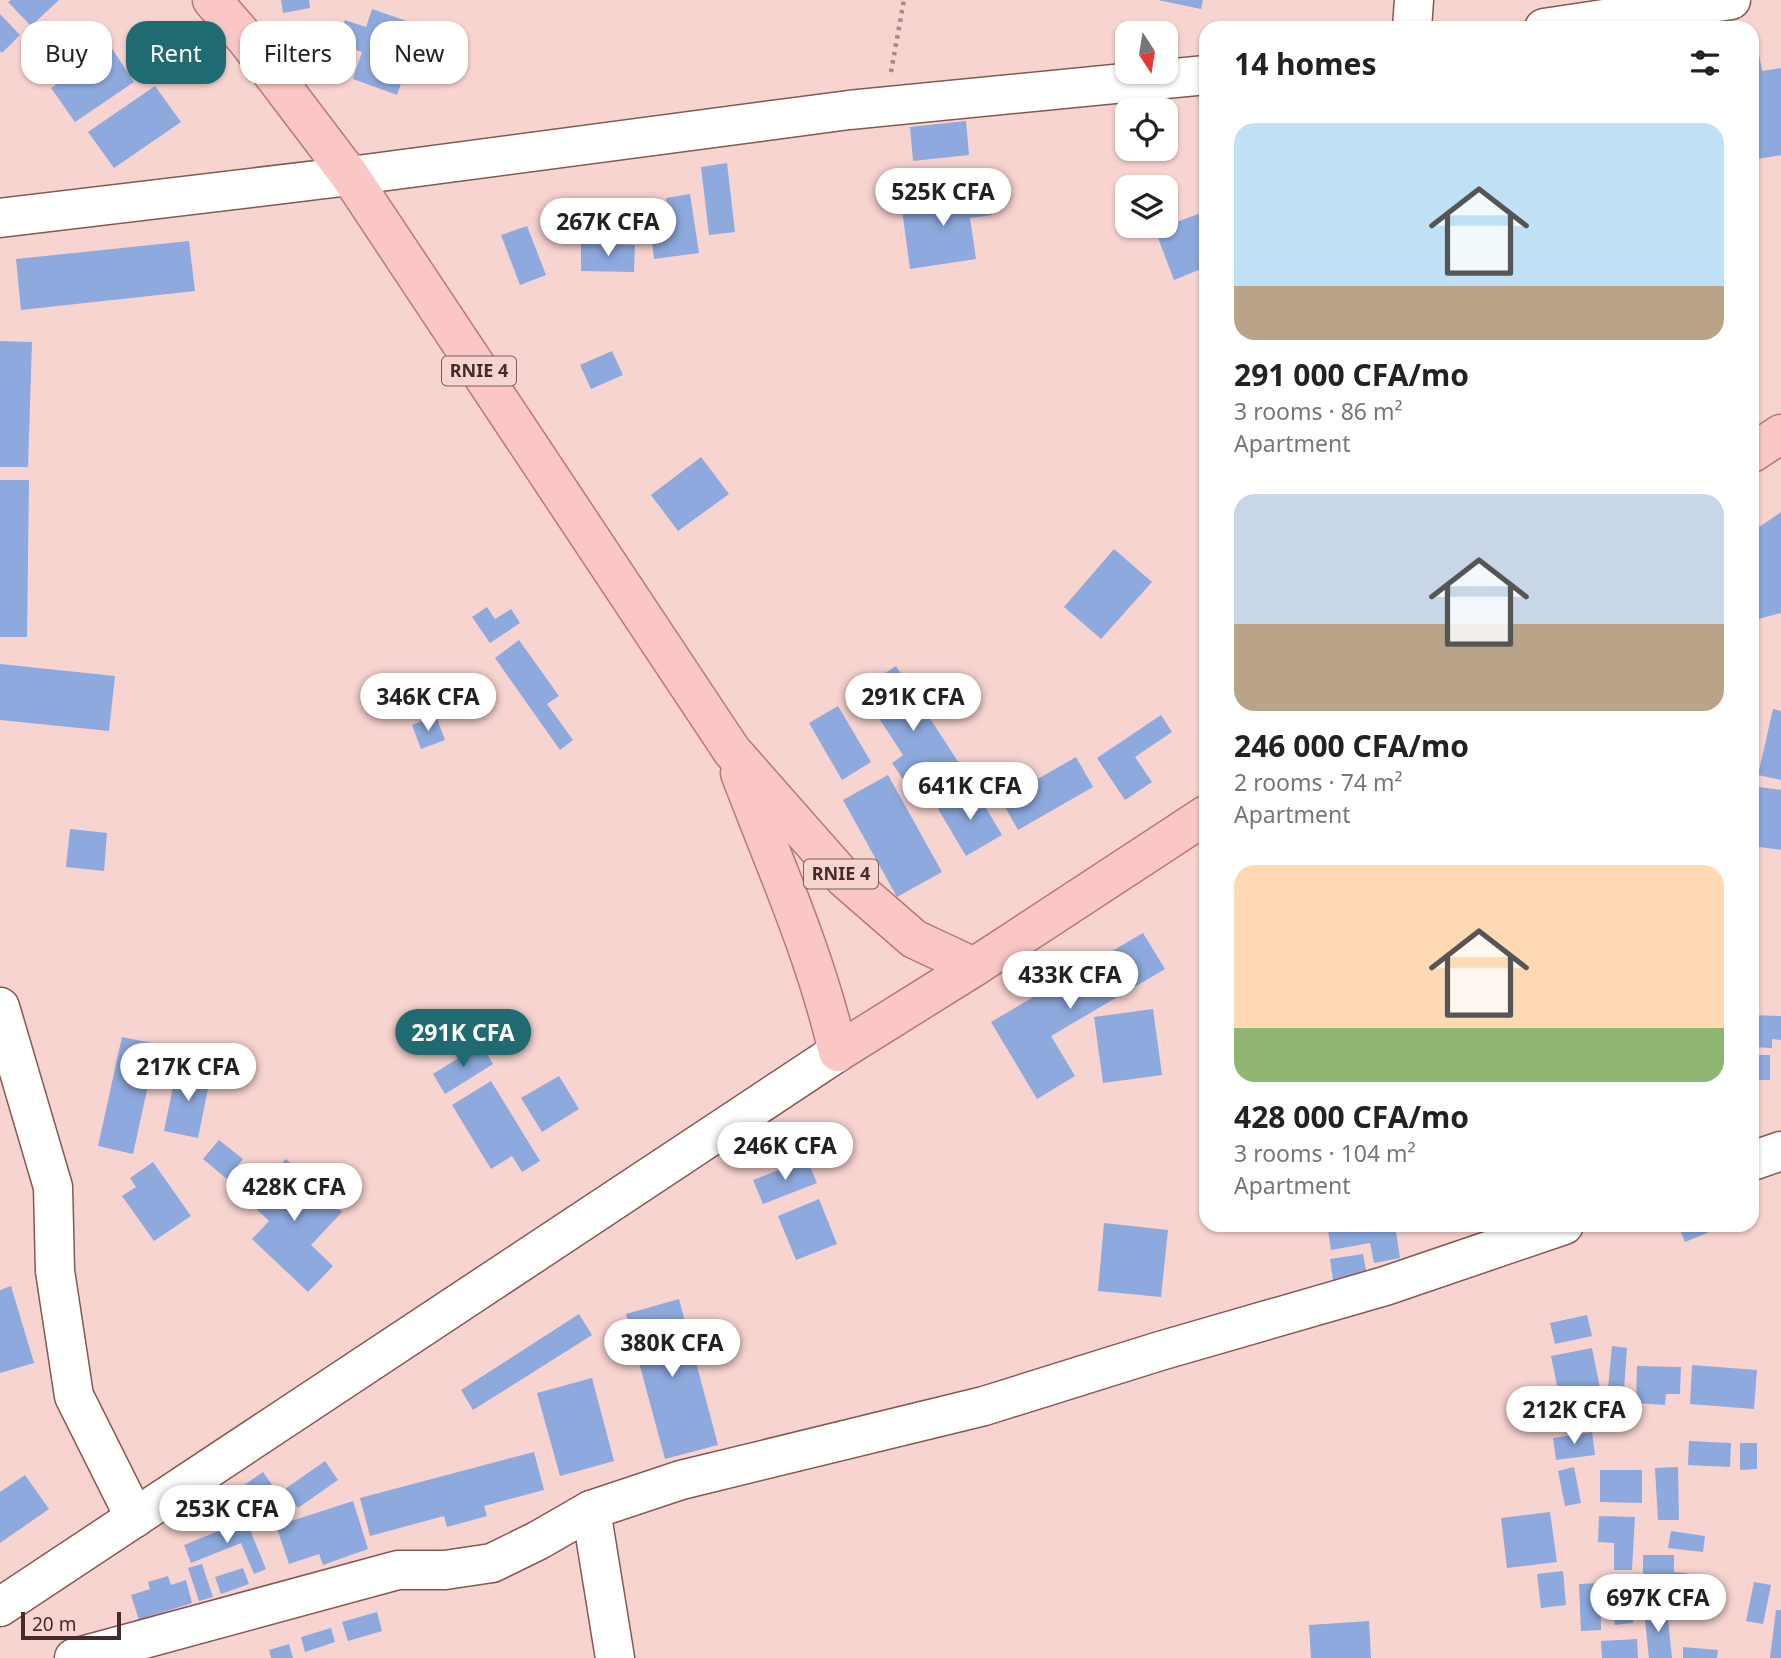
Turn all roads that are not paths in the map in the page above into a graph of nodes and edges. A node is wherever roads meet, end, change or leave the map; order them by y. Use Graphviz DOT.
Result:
graph roads {
  1 [pos="212,0"];
  2 [pos="1414,0"];
  3 [pos="1731,0"];
  4 [pos="1412,21"];
  5 [pos="1591,21"];
  6 [pos="1199,76"];
  7 [pos="350,176"];
  8 [pos="0,218"];
  9 [pos="1781,434"];
  10 [pos="1759,448"];
  11 [pos="732,751"];
  12 [pos="1199,820"];
  13 [pos="974,967"];
  14 [pos="0,1007"];
  15 [pos="838,1052"];
  16 [pos="1781,1151"];
  17 [pos="1759,1159"];
  18 [pos="1543,1232"];
  19 [pos="591,1510"];
  20 [pos="135,1518"];
  21 [pos="0,1607"];
  22 [pos="74,1658"];
  23 [pos="615,1658"];
  1 -- 7 [label="main road, RNIE 4"];
  2 -- 4 [label="street"];
  3 -- 5 [label="street"];
  6 -- 7 [label="street"];
  7 -- 8 [label="street"];
  7 -- 11 [label="main road, RNIE 4"];
  9 -- 10 [label="main road"];
  11 -- 13 [label="main road, RNIE 4"];
  11 -- 15 [label="main road, RNIE 4"];
  12 -- 13 [label="main road"];
  13 -- 15 [label="main road"];
  14 -- 20 [label="street"];
  15 -- 20 [label="street"];
  16 -- 17 [label="street"];
  18 -- 19 [label="street"];
  19 -- 22 [label="street"];
  19 -- 23 [label="street"];
  20 -- 21 [label="street"];
}
